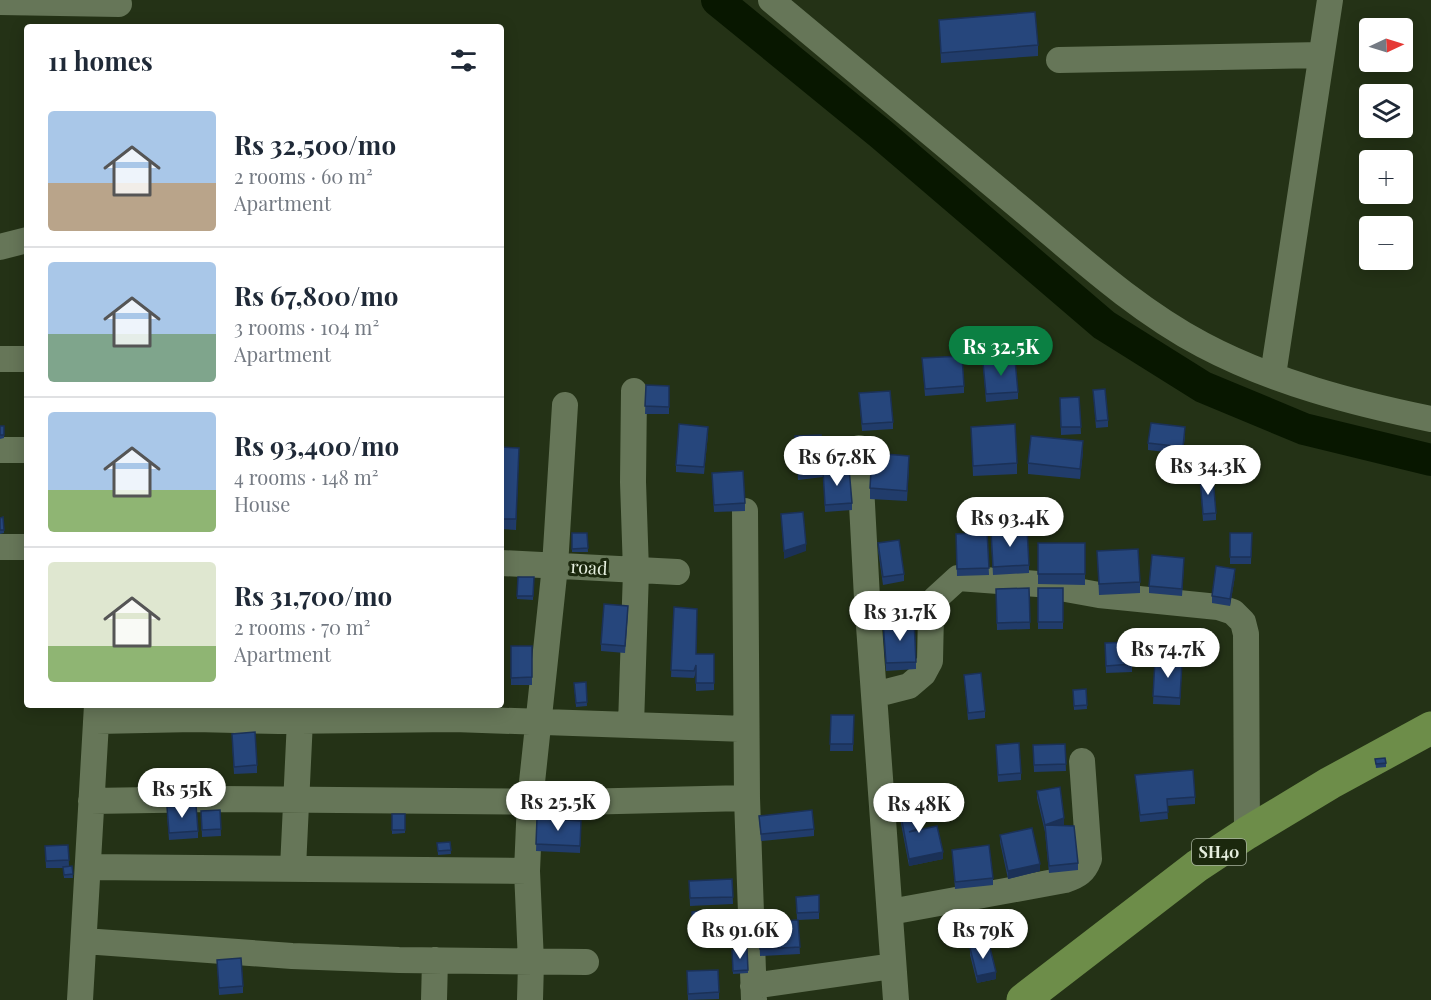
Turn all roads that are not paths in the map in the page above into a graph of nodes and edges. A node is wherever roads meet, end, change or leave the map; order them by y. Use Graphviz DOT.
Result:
graph roads {
  1 [pos="771,0"];
  2 [pos="1330,0"];
  3 [pos="8,2"];
  4 [pos="120,10"];
  5 [pos="1321,55"];
  6 [pos="1059,60"];
  7 [pos="24,241"];
  8 [pos="0,247"];
  9 [pos="0,359"];
  10 [pos="24,359"];
  11 [pos="1273,375"];
  12 [pos="634,391"];
  13 [pos="565,405"];
  14 [pos="1431,419"];
  15 [pos="859,448"];
  16 [pos="0,450"];
  17 [pos="24,450"];
  18 [pos="745,511"];
  19 [pos="0,547"];
  20 [pos="24,547"];
  21 [pos="504,563"];
  22 [pos="555,566"];
  23 [pos="636,571"];
  24 [pos="677,572"];
  25 [pos="874,695"];
  26 [pos="195,712"];
  27 [pos="455,712"];
  28 [pos="96,713"];
  29 [pos="371,713"];
  30 [pos="286,715"];
  31 [pos="538,723"];
  32 [pos="631,725"];
  33 [pos="1431,728"];
  34 [pos="746,729"];
  35 [pos="1431,752"];
  36 [pos="1082,762"];
  37 [pos="747,798"];
  38 [pos="92,801"];
  39 [pos="297,801"];
  40 [pos="530,801"];
  41 [pos="1247,833"];
  42 [pos="88,867"];
  43 [pos="293,868"];
  44 [pos="528,871"];
  45 [pos="890,912"];
  46 [pos="84,941"];
  47 [pos="435,960"];
  48 [pos="531,962"];
  49 [pos="586,962"];
  50 [pos="893,966"];
  51 [pos="753,993"];
  52 [pos="1041,995"];
  53 [pos="80,1000"];
  54 [pos="434,1000"];
  55 [pos="530,1000"];
  56 [pos="896,1000"];
  1 -- 11 [label="street"];
  2 -- 5 [label="street"];
  3 -- 4 [label="street"];
  5 -- 6 [label="street"];
  5 -- 11 [label="street"];
  7 -- 8 [label="street"];
  9 -- 10 [label="street"];
  11 -- 14 [label="street"];
  12 -- 23 [label="street"];
  13 -- 22 [label="street"];
  15 -- 25 [label="street"];
  16 -- 17 [label="street"];
  18 -- 34 [label="street"];
  19 -- 20 [label="street"];
  21 -- 22 [label="street, road"];
  22 -- 23 [label="street, road"];
  22 -- 31 [label="street"];
  23 -- 24 [label="street, road"];
  23 -- 32 [label="street"];
  25 -- 41 [label="street"];
  25 -- 45 [label="street"];
  26 -- 28 [label="street"];
  26 -- 30 [label="street"];
  27 -- 29 [label="street"];
  27 -- 31 [label="street"];
  28 -- 38 [label="street"];
  29 -- 30 [label="street"];
  30 -- 39 [label="street"];
  31 -- 32 [label="street"];
  31 -- 40 [label="street"];
  32 -- 34 [label="street"];
  33 -- 35 [label="street"];
  33 -- 41 [label="main road, SH40"];
  34 -- 37 [label="street"];
  36 -- 45 [label="street"];
  37 -- 40 [label="street"];
  37 -- 51 [label="street"];
  38 -- 39 [label="street"];
  38 -- 42 [label="street"];
  39 -- 40 [label="street"];
  39 -- 43 [label="street"];
  40 -- 44 [label="street"];
  41 -- 52 [label="main road, SH40"];
  42 -- 43 [label="street"];
  42 -- 46 [label="street"];
  43 -- 44 [label="street"];
  44 -- 48 [label="street"];
  45 -- 50 [label="street"];
  46 -- 47 [label="street"];
  46 -- 53 [label="street"];
  47 -- 48 [label="street"];
  47 -- 54 [label="street"];
  48 -- 49 [label="street"];
  48 -- 55 [label="street"];
  50 -- 51 [label="street"];
  50 -- 56 [label="street"];
}
